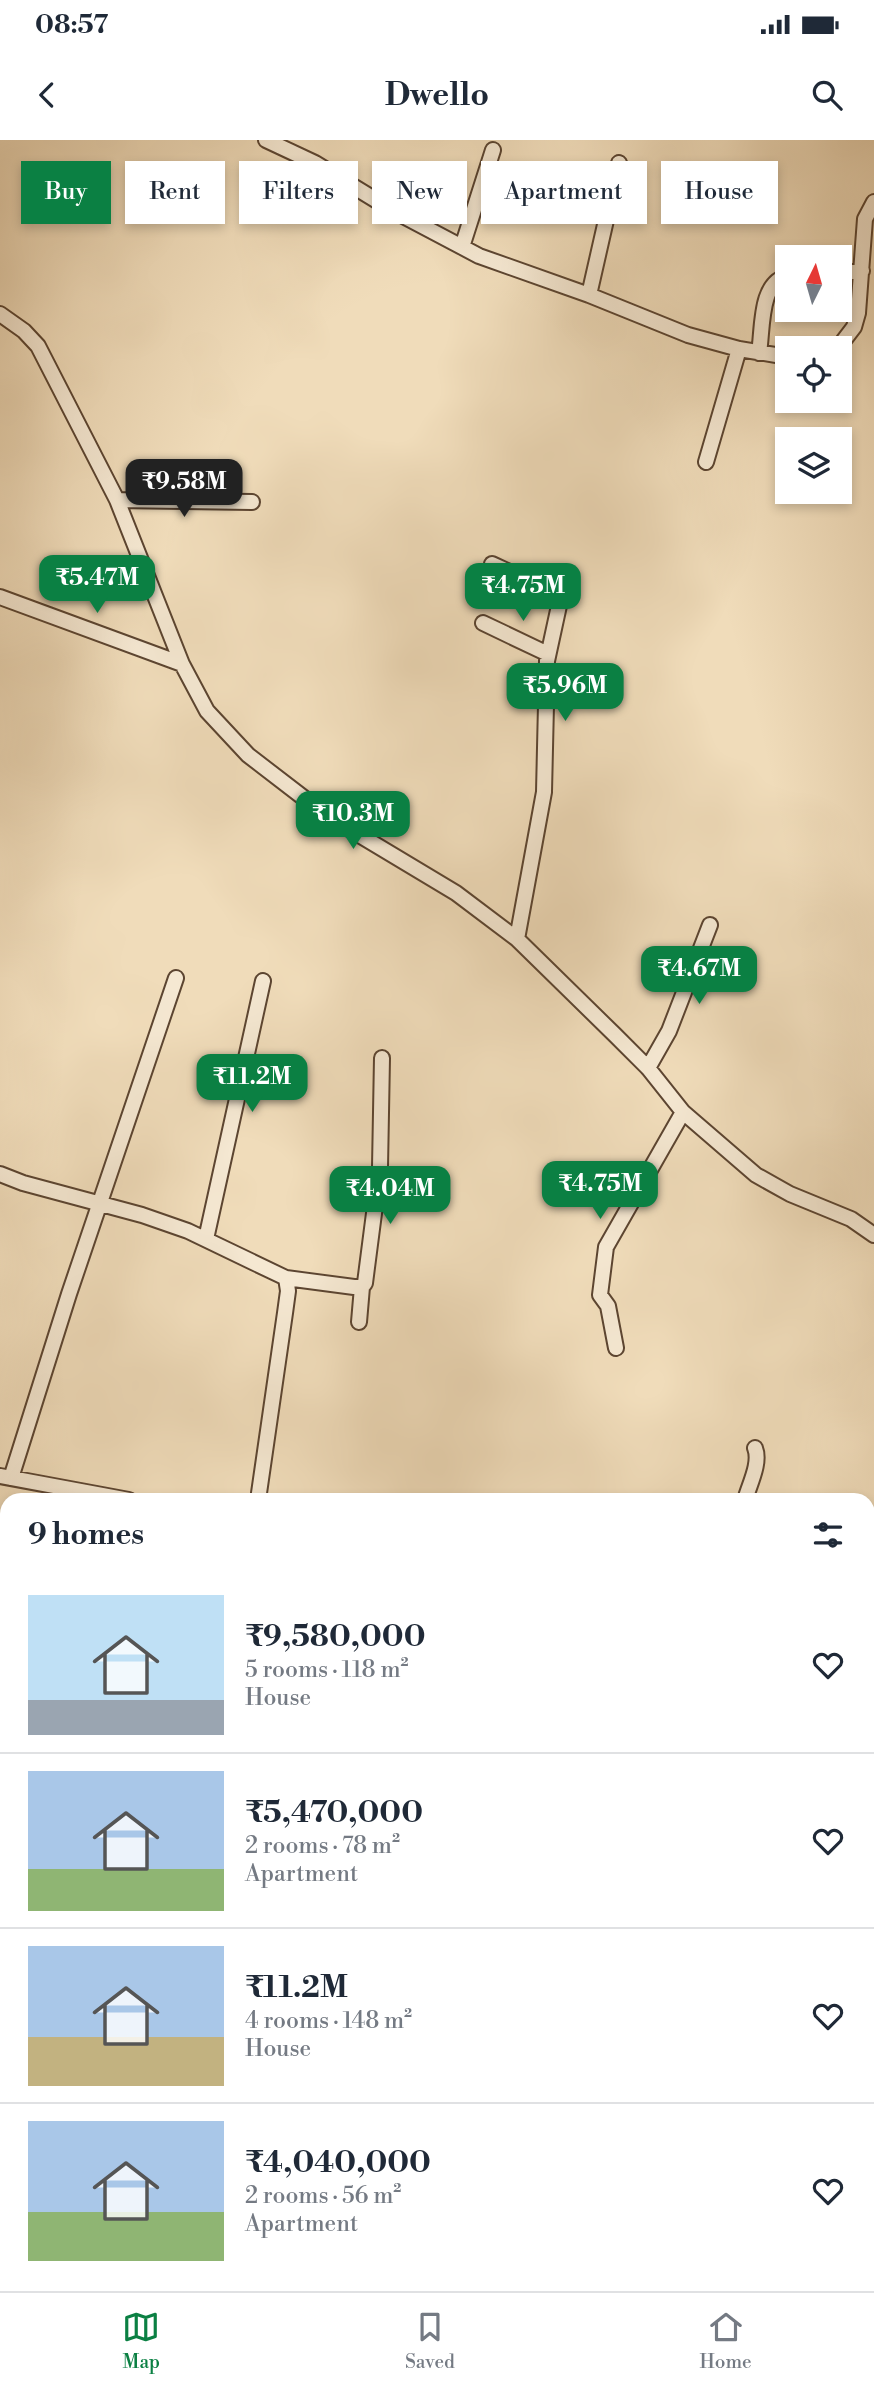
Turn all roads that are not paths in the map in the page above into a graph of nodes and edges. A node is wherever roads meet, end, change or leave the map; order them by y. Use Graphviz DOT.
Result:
graph roads {
  1 [pos="266,140"];
  2 [pos="493,150"];
  3 [pos="874,202"];
  4 [pos="605,224"];
  5 [pos="462,247"];
  6 [pos="852,271"];
  7 [pos="862,271"];
  8 [pos="775,281"];
  9 [pos="589,295"];
  10 [pos="0,314"];
  11 [pos="847,336"];
  12 [pos="739,349"];
  13 [pos="760,352"];
  14 [pos="775,355"];
  15 [pos="706,462"];
  16 [pos="117,500"];
  17 [pos="251,502"];
  18 [pos="492,564"];
  19 [pos="0,597"];
  20 [pos="483,623"];
  21 [pos="548,654"];
  22 [pos="182,664"];
  23 [pos="710,925"];
  24 [pos="517,939"];
  25 [pos="176,978"];
  26 [pos="263,981"];
  27 [pos="382,1058"];
  28 [pos="648,1068"];
  29 [pos="683,1112"];
  30 [pos="0,1174"];
  31 [pos="101,1204"];
  32 [pos="874,1235"];
  33 [pos="206,1240"];
  34 [pos="286,1278"];
  35 [pos="362,1286"];
  36 [pos="359,1322"];
  37 [pos="616,1348"];
  38 [pos="755,1448"];
  39 [pos="6,1477"];
  40 [pos="92,1493"];
  41 [pos="259,1493"];
  42 [pos="747,1493"];
  1 -- 5 [label="street"];
  2 -- 5 [label="street"];
  3 -- 7 [label="street"];
  4 -- 9 [label="street"];
  5 -- 9 [label="street"];
  6 -- 7 [label="street"];
  7 -- 11 [label="street"];
  8 -- 13 [label="street"];
  9 -- 12 [label="street"];
  10 -- 16 [label="street"];
  12 -- 13 [label="street"];
  12 -- 15 [label="street"];
  13 -- 14 [label="street"];
  16 -- 17 [label="street"];
  16 -- 22 [label="street"];
  18 -- 21 [label="street"];
  19 -- 22 [label="street"];
  20 -- 21 [label="street"];
  21 -- 24 [label="street"];
  22 -- 24 [label="street"];
  23 -- 28 [label="street"];
  24 -- 28 [label="street"];
  25 -- 31 [label="street"];
  26 -- 33 [label="street"];
  27 -- 35 [label="street"];
  28 -- 29 [label="street"];
  29 -- 32 [label="street"];
  29 -- 37 [label="street"];
  30 -- 31 [label="street"];
  31 -- 33 [label="street"];
  31 -- 39 [label="street"];
  33 -- 34 [label="street"];
  34 -- 35 [label="street"];
  34 -- 41 [label="street"];
  35 -- 36 [label="street"];
  38 -- 42 [label="street"];
  39 -- 40 [label="street"];
}
